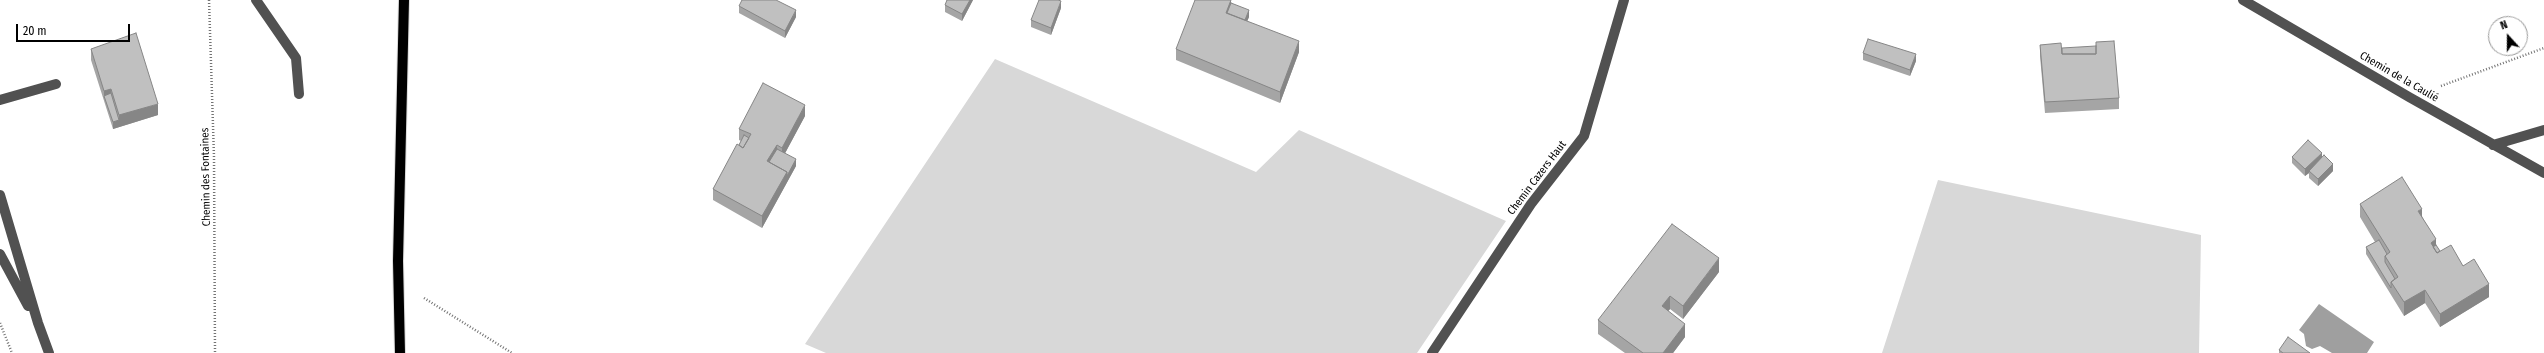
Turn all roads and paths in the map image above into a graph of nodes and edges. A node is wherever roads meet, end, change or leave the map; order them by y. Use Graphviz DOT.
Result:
graph roads {
  1 [pos="209,0"];
  2 [pos="256,0"];
  3 [pos="404,0"];
  4 [pos="1624,0"];
  5 [pos="2243,0"];
  6 [pos="2544,48"];
  7 [pos="56,84"];
  8 [pos="299,94"];
  9 [pos="2409,97"];
  10 [pos="0,100"];
  11 [pos="2544,130"];
  12 [pos="2493,145"];
  13 [pos="2544,173"];
  14 [pos="0,195"];
  15 [pos="0,254"];
  16 [pos="398,282"];
  17 [pos="0,323"];
  18 [pos="38,323"];
  19 [pos="12,353"];
  20 [pos="49,353"];
  21 [pos="215,353"];
  22 [pos="400,353"];
  23 [pos="512,353"];
  24 [pos="1432,353"];
  1 -- 21 [label="path, Chemin des Fontaines"];
  2 -- 8 [label="street"];
  3 -- 16 [label="main road"];
  4 -- 24 [label="street, Chemin Cazers Haut"];
  5 -- 9 [label="street, Chemin de la Caulié"];
  6 -- 9 [label="path"];
  7 -- 10 [label="street"];
  9 -- 12 [label="street, Chemin de la Caulié"];
  11 -- 12 [label="street"];
  12 -- 13 [label="street, Chemin de la Caulié"];
  14 -- 18 [label="street"];
  15 -- 18 [label="street"];
  16 -- 22 [label="main road"];
  16 -- 23 [label="path"];
  17 -- 19 [label="path"];
  18 -- 20 [label="street"];
}
